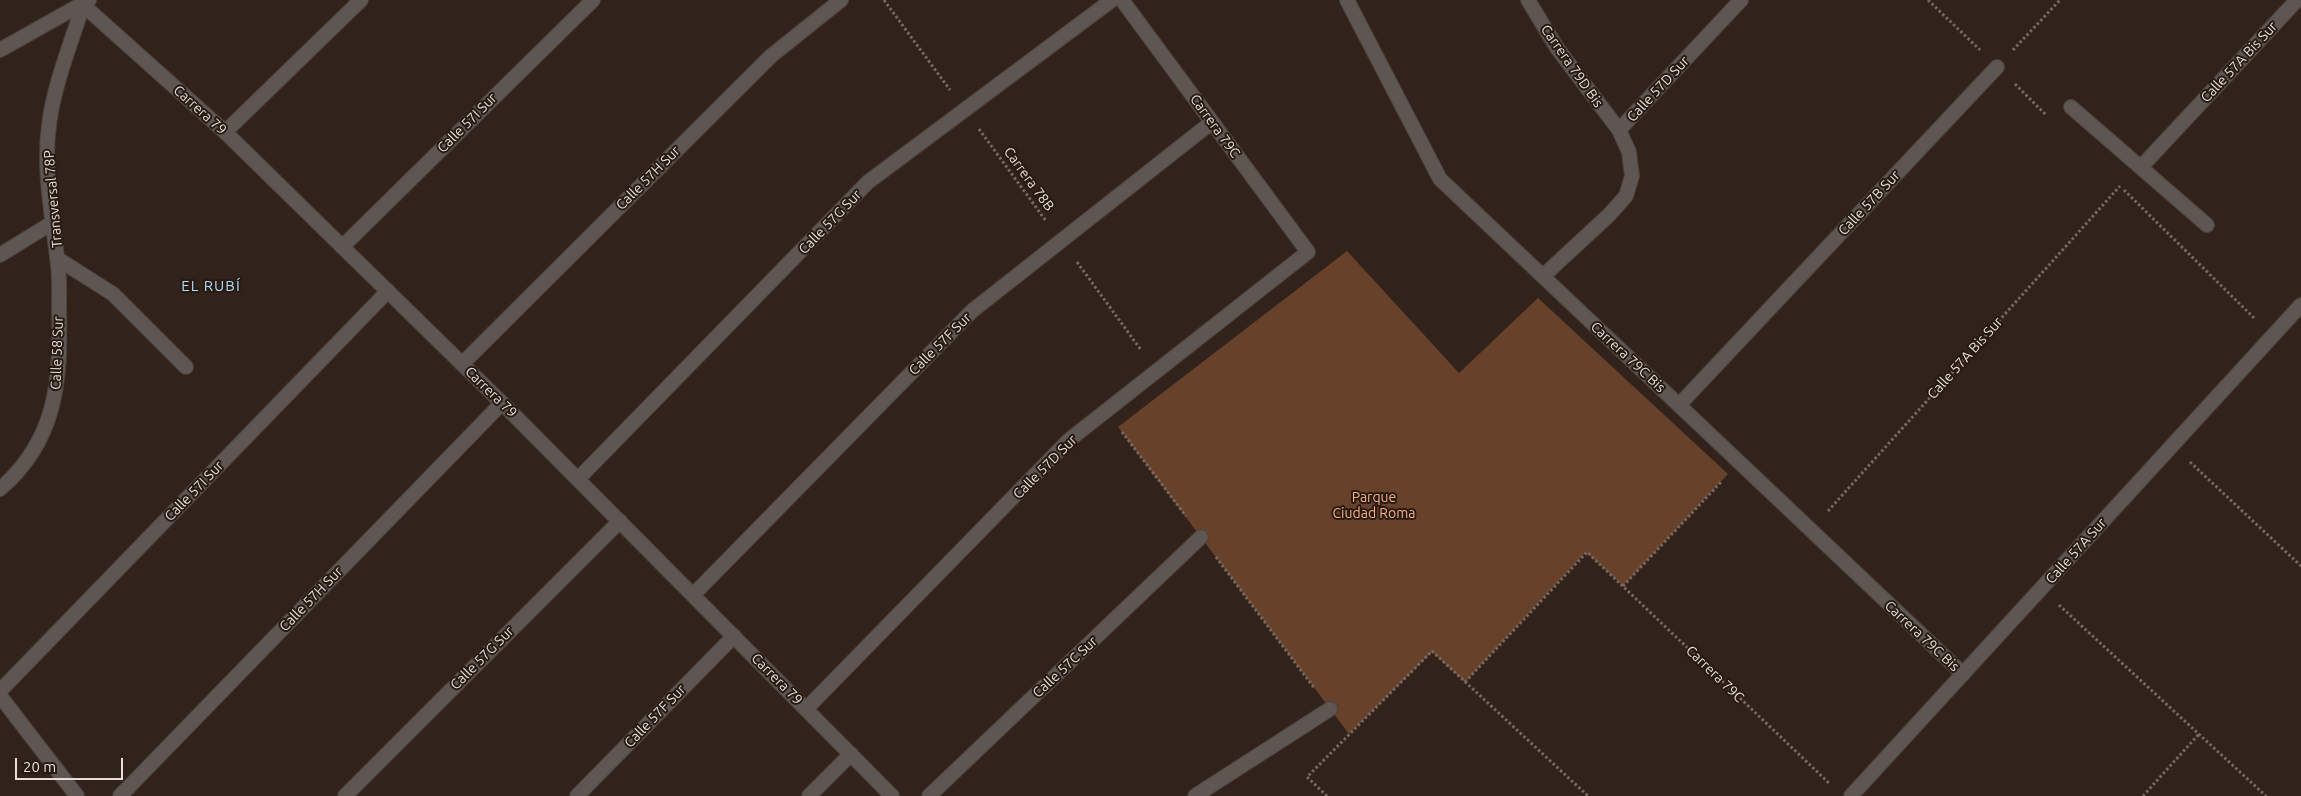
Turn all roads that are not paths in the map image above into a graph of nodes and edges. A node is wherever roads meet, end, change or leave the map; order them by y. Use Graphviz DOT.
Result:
graph roads {
  1 [pos="361,0"];
  2 [pos="593,0"];
  3 [pos="840,0"];
  4 [pos="1112,0"];
  5 [pos="1122,0"];
  6 [pos="1346,0"];
  7 [pos="1528,0"];
  8 [pos="2297,0"];
  9 [pos="84,2"];
  10 [pos="1735,2"];
  11 [pos="0,50"];
  12 [pos="1997,67"];
  13 [pos="2071,107"];
  14 [pos="1212,122"];
  15 [pos="1619,130"];
  16 [pos="225,132"];
  17 [pos="2142,167"];
  18 [pos="52,223"];
  19 [pos="2207,225"];
  20 [pos="342,246"];
  21 [pos="1308,252"];
  22 [pos="0,254"];
  23 [pos="58,259"];
  24 [pos="1543,276"];
  25 [pos="388,291"];
  26 [pos="2301,306"];
  27 [pos="462,364"];
  28 [pos="186,367"];
  29 [pos="502,403"];
  30 [pos="1679,405"];
  31 [pos="578,479"];
  32 [pos="0,489"];
  33 [pos="620,521"];
  34 [pos="1201,537"];
  35 [pos="693,595"];
  36 [pos="734,636"];
  37 [pos="1963,674"];
  38 [pos="0,691"];
  39 [pos="0,696"];
  40 [pos="806,708"];
  41 [pos="1330,709"];
  42 [pos="851,754"];
  43 [pos="77,796"];
  44 [pos="120,796"];
  45 [pos="345,796"];
  46 [pos="576,796"];
  47 [pos="809,796"];
  48 [pos="892,796"];
  49 [pos="929,796"];
  50 [pos="1195,796"];
  51 [pos="1851,796"];
  1 -- 16 [label="street"];
  2 -- 20 [label="street, Calle 57I Sur"];
  3 -- 27 [label="street, Calle 57H Sur"];
  4 -- 31 [label="street, Calle 57G Sur"];
  5 -- 14 [label="street, Carrera 79C"];
  6 -- 24 [label="street, Carrera 79C Bis"];
  7 -- 15 [label="street, Carrera 79D Bis"];
  8 -- 17 [label="street, Calle 57A Bis Sur"];
  9 -- 11 [label="street"];
  9 -- 16 [label="street, Carrera 79"];
  9 -- 18 [label="street, Transversal 78P"];
  10 -- 15 [label="street, Calle 57D Sur"];
  12 -- 30 [label="street, Calle 57B Sur"];
  13 -- 17 [label="street"];
  14 -- 21 [label="street, Carrera 79C"];
  14 -- 35 [label="street, Calle 57F Sur"];
  15 -- 24 [label="street, Calle 57D Sur"];
  16 -- 20 [label="street, Carrera 79"];
  17 -- 19 [label="street"];
  18 -- 22 [label="street"];
  18 -- 23 [label="street, Transversal 78P"];
  20 -- 25 [label="street, Carrera 79"];
  21 -- 40 [label="street, Calle 57D Sur"];
  23 -- 28 [label="street, Transversal 78P"];
  23 -- 32 [label="street, Calle 58 Sur"];
  24 -- 30 [label="street, Carrera 79C Bis"];
  25 -- 27 [label="street, Carrera 79"];
  25 -- 38 [label="street, Calle 57I Sur"];
  26 -- 37 [label="street, Calle 57A Sur"];
  27 -- 29 [label="street, Carrera 79"];
  29 -- 31 [label="street, Carrera 79"];
  29 -- 44 [label="street, Calle 57H Sur"];
  30 -- 37 [label="street, Carrera 79C Bis"];
  31 -- 33 [label="street, Carrera 79"];
  33 -- 35 [label="street, Carrera 79"];
  33 -- 45 [label="street, Calle 57G Sur"];
  34 -- 49 [label="street, Calle 57C Sur"];
  35 -- 36 [label="street, Carrera 79"];
  36 -- 40 [label="street, Carrera 79"];
  36 -- 46 [label="street, Calle 57F Sur"];
  37 -- 51 [label="street, Calle 57A Sur"];
  39 -- 43 [label="street"];
  40 -- 42 [label="street, Carrera 79"];
  41 -- 50 [label="street"];
  42 -- 47 [label="street"];
  42 -- 48 [label="street, Carrera 79"];
}
